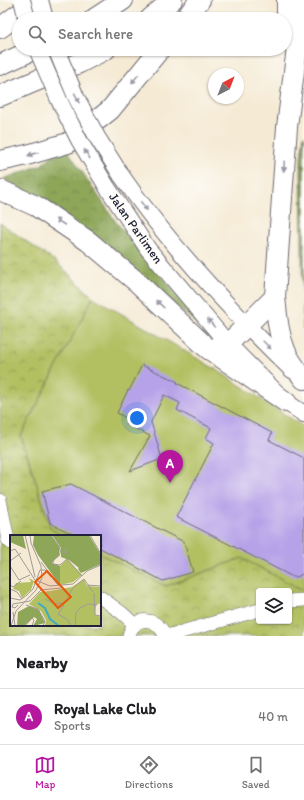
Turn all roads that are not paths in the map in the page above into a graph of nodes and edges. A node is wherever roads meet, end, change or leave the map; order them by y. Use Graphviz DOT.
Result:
graph roads {
  1 [pos="22,0"];
  2 [pos="26,0"];
  3 [pos="39,0"];
  4 [pos="123,0"];
  5 [pos="172,0"];
  6 [pos="200,0"];
  7 [pos="287,0"];
  8 [pos="303,0"];
  9 [pos="22,12"];
  10 [pos="25,12"];
  11 [pos="43,12"];
  12 [pos="105,12"];
  13 [pos="158,12"];
  14 [pos="191,12"];
  15 [pos="287,12"];
  16 [pos="0,14"];
  17 [pos="12,19"];
  18 [pos="0,28"];
  19 [pos="20,56"];
  20 [pos="39,56"];
  21 [pos="59,56"];
  22 [pos="92,56"];
  23 [pos="154,56"];
  24 [pos="287,56"];
  25 [pos="0,65"];
  26 [pos="0,96"];
  27 [pos="287,127"];
  28 [pos="0,161"];
  29 [pos="0,190"];
  30 [pos="166,236"];
  31 [pos="148,248"];
  32 [pos="275,297"];
  33 [pos="247,326"];
  34 [pos="228,344"];
  35 [pos="210,350"];
  36 [pos="304,379"];
  37 [pos="304,382"];
  38 [pos="286,402"];
  39 [pos="304,414"];
  40 [pos="0,500"];
  41 [pos="10,542"];
  42 [pos="101,599"];
  43 [pos="304,600"];
  44 [pos="292,601"];
  45 [pos="256,611"];
  46 [pos="132,630"];
  47 [pos="166,636"];
  1 -- 10 [label="street, bridge"];
  2 -- 16 [label="main road"];
  3 -- 9 [label="main road"];
  3 -- 11 [label="street"];
  4 -- 12 [label="main road"];
  5 -- 13 [label="main road"];
  6 -- 14 [label="main road"];
  7 -- 15 [label="main road"];
  8 -- 27 [label="main road"];
  17 -- 18 [label="main road"];
  19 -- 25 [label="main road"];
  31 -- 20 [label="street, Jalan Parlimen, one-way, bridge"];
  21 -- 30 [label="street, Jalan Parlimen, one-way, bridge"];
  22 -- 26 [label="main road"];
  23 -- 28 [label="main road, one-way"];
  24 -- 27 [label="main road"];
  27 -- 32 [label="main road, one-way"];
  35 -- 29 [label="main road, one-way"];
  30 -- 31 [label="street"];
  30 -- 33 [label="street, Jalan Parlimen"];
  34 -- 31 [label="street, Jalan Parlimen, one-way"];
  32 -- 33 [label="main road"];
  32 -- 36 [label="main road"];
  33 -- 34 [label="main road"];
  33 -- 37 [label="street, Jalan Parlimen, one-way"];
  34 -- 35 [label="main road"];
  34 -- 38 [label="street, Jalan Parlimen"];
  35 -- 38 [label="main road"];
  38 -- 39 [label="street, Jalan Parlimen"];
  40 -- 41 [label="street"];
  42 -- 46 [label="street"];
  43 -- 44 [label="street"];
  45 -- 47 [label="street"];
  46 -- 47 [label="street"];
}
